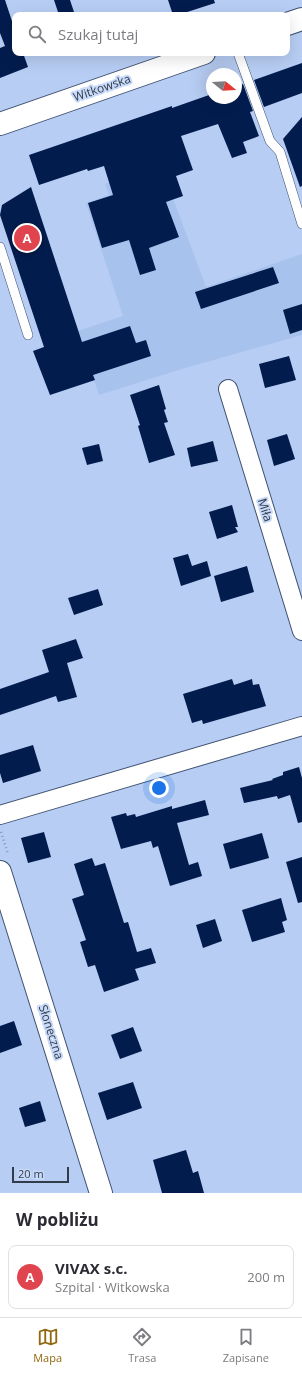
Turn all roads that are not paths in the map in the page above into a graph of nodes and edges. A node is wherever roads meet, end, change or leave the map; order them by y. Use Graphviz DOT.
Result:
graph roads {
  1 [pos="302,19"];
  2 [pos="290,23"];
  3 [pos="195,56"];
  4 [pos="239,56"];
  5 [pos="0,124"];
  6 [pos="302,224"];
  7 [pos="0,247"];
  8 [pos="28,335"];
  9 [pos="228,389"];
  10 [pos="302,631"];
  11 [pos="302,726"];
  12 [pos="2,821"];
  13 [pos="5,867"];
  14 [pos="101,1193"];
  1 -- 2 [label="street"];
  3 -- 5 [label="street, Witkowska"];
  4 -- 6 [label="lane"];
  7 -- 8 [label="lane"];
  9 -- 10 [label="street, Miła"];
  11 -- 12 [label="street"];
  13 -- 14 [label="street, Słoneczna"];
}
